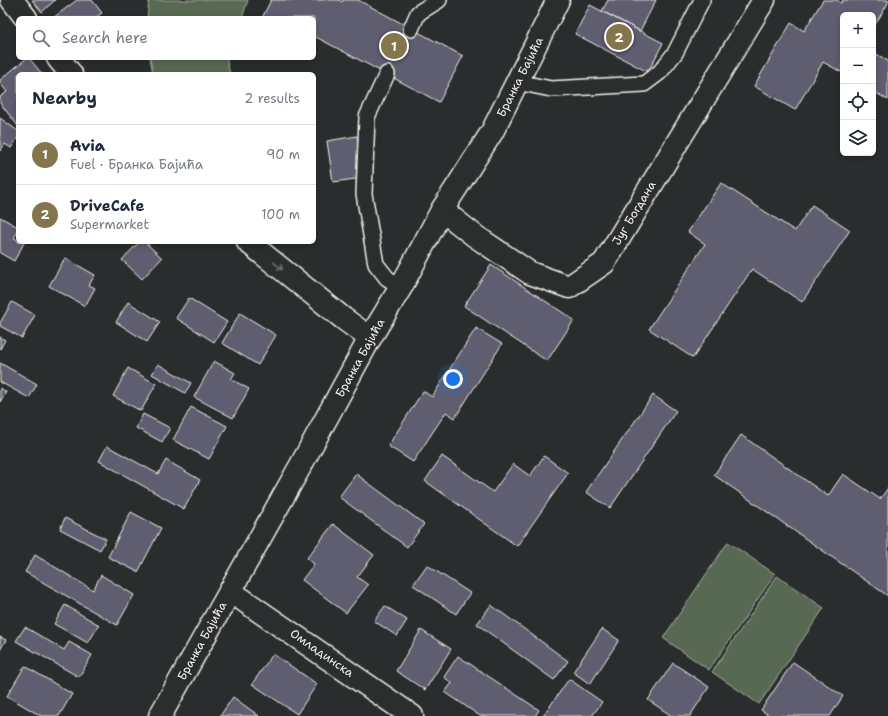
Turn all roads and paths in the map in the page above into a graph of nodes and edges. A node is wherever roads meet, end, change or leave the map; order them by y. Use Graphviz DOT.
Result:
graph roads {
  1 [pos="12,0"];
  2 [pos="438,0"];
  3 [pos="558,0"];
  4 [pos="702,0"];
  5 [pos="764,0"];
  6 [pos="24,16"];
  7 [pos="411,29"];
  8 [pos="60,60"];
  9 [pos="69,72"];
  10 [pos="387,74"];
  11 [pos="517,82"];
  12 [pos="442,210"];
  13 [pos="250,244"];
  14 [pos="401,286"];
  15 [pos="370,338"];
  16 [pos="230,591"];
  17 [pos="160,716"];
  18 [pos="412,716"];
  1 -- 6 [label="street"];
  2 -- 7 [label="lane"];
  3 -- 11 [label="street, Бранка Бајића"];
  4 -- 11 [label="lane"];
  5 -- 12 [label="street, Југ Богдана"];
  8 -- 9 [label="street"];
  10 -- 14 [label="lane"];
  11 -- 12 [label="street, Бранка Бајића"];
  12 -- 14 [label="street, Бранка Бајића"];
  13 -- 15 [label="street, one-way"];
  14 -- 15 [label="street, Бранка Бајића"];
  15 -- 16 [label="street, Бранка Бајића"];
  16 -- 17 [label="street, Бранка Бајића"];
  16 -- 18 [label="street, Омладинска"];
}
